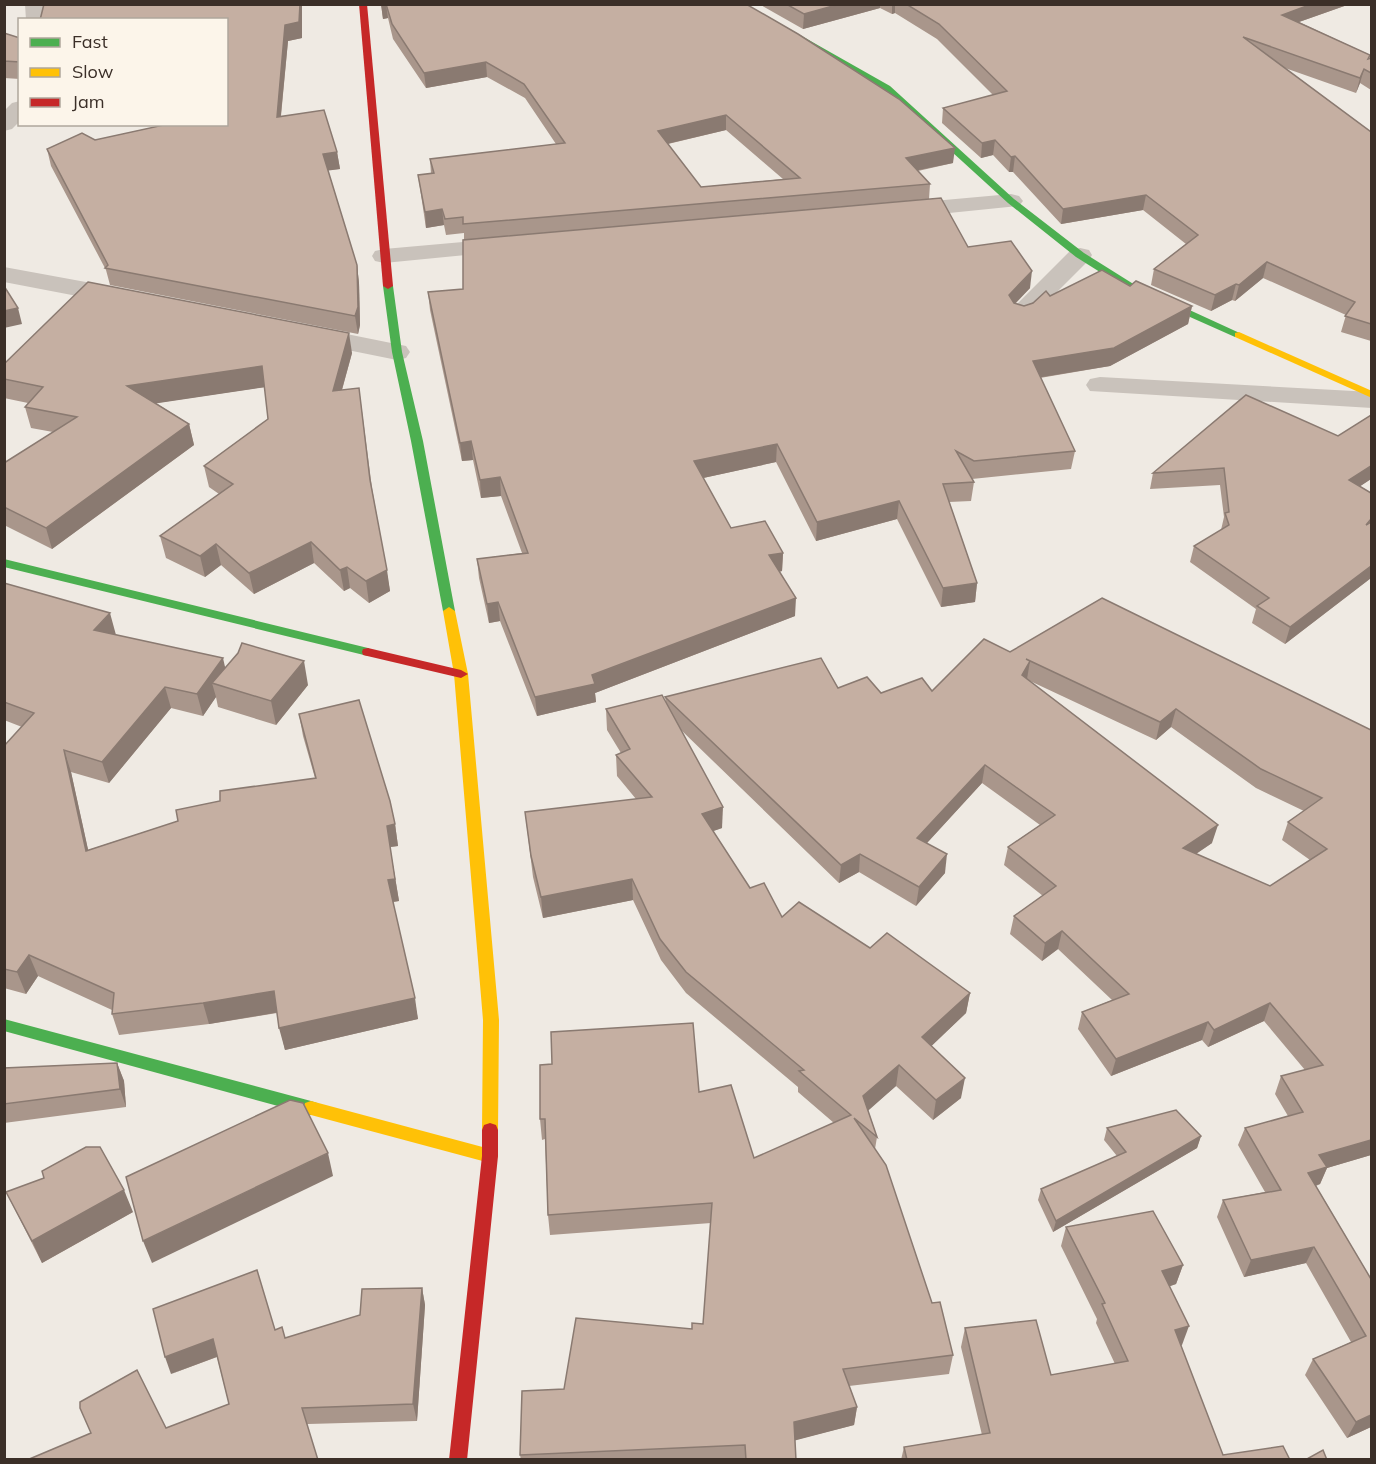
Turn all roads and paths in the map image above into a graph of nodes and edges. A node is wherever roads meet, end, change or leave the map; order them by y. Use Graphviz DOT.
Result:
graph roads {
  1 [pos="363,4"];
  2 [pos="738,4"];
  3 [pos="18,110"];
  4 [pos="4,124"];
  5 [pos="1011,201"];
  6 [pos="881,212"];
  7 [pos="526,244"];
  8 [pos="1080,255"];
  9 [pos="384,256"];
  10 [pos="4,274"];
  11 [pos="143,301"];
  12 [pos="1021,314"];
  13 [pos="281,329"];
  14 [pos="397,352"];
  15 [pos="1100,385"];
  16 [pos="1371,395"];
  17 [pos="1371,400"];
  18 [pos="4,563"];
  19 [pos="461,675"];
  20 [pos="4,1025"];
  21 [pos="490,1156"];
  22 [pos="458,1460"];
  1 -- 9 [label="street"];
  2 -- 5 [label="street"];
  3 -- 4 [label="street"];
  5 -- 6 [label="street"];
  5 -- 8 [label="street"];
  7 -- 9 [label="street"];
  8 -- 12 [label="street"];
  8 -- 16 [label="street"];
  9 -- 14 [label="street"];
  10 -- 11 [label="street"];
  13 -- 14 [label="street"];
  14 -- 19 [label="street"];
  15 -- 17 [label="street"];
  18 -- 19 [label="street"];
  19 -- 21 [label="street"];
  20 -- 21 [label="street"];
  21 -- 22 [label="street"];
}
